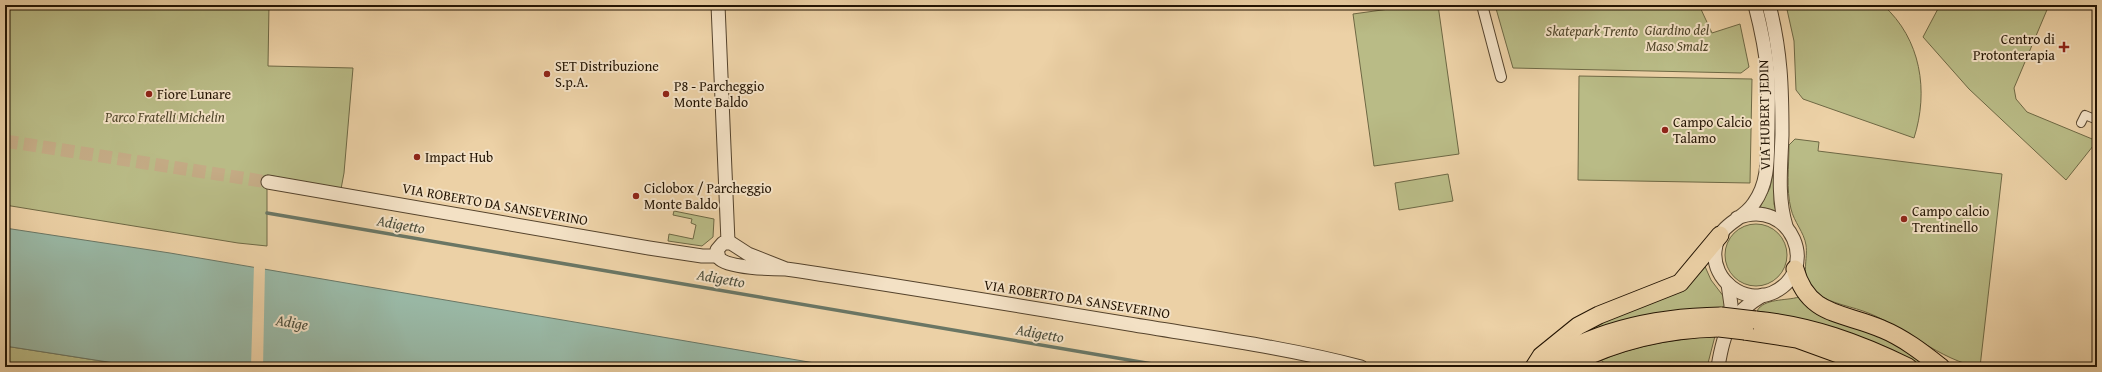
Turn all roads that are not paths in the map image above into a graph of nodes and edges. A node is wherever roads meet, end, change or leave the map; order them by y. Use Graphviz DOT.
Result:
graph roads {
  1 [pos="718,5"];
  2 [pos="1482,5"];
  3 [pos="1755,5"];
  4 [pos="1769,5"];
  5 [pos="1501,77"];
  6 [pos="2097,120"];
  7 [pos="2081,123"];
  8 [pos="268,182"];
  9 [pos="1737,218"];
  10 [pos="1786,226"];
  11 [pos="1720,235"];
  12 [pos="731,244"];
  13 [pos="717,256"];
  14 [pos="729,263"];
  15 [pos="786,269"];
  16 [pos="1795,269"];
  17 [pos="1728,284"];
  18 [pos="1763,295"];
  19 [pos="1723,322"];
  20 [pos="1750,326"];
  21 [pos="1361,367"];
  22 [pos="1534,367"];
  23 [pos="1539,367"];
  24 [pos="1565,367"];
  25 [pos="1718,367"];
  26 [pos="1874,367"];
  27 [pos="1908,367"];
  28 [pos="1941,367"];
  1 -- 12 [label="street"];
  2 -- 5 [label="street"];
  3 -- 9 [label="street, VIA HUBERT JEDIN"];
  4 -- 10 [label="street, VIA HUBERT JEDIN"];
  6 -- 7 [label="street"];
  8 -- 13 [label="street, VIA ROBERTO DA SANSEVERINO"];
  9 -- 10 [label="street, VIA HUBERT JEDIN"];
  9 -- 11 [label="street, VIA HUBERT JEDIN"];
  10 -- 16 [label="street, VIA HUBERT JEDIN"];
  11 -- 17 [label="street"];
  11 -- 22 [label="highway"];
  12 -- 13 [label="street"];
  12 -- 14 [label="street"];
  12 -- 15 [label="street, VIA ROBERTO DA SANSEVERINO"];
  13 -- 14 [label="street, VIA ROBERTO DA SANSEVERINO"];
  14 -- 15 [label="street, VIA ROBERTO DA SANSEVERINO"];
  15 -- 21 [label="street, VIA ROBERTO DA SANSEVERINO"];
  16 -- 18 [label="street"];
  16 -- 28 [label="highway"];
  17 -- 18 [label="street"];
  17 -- 19 [label="street"];
  18 -- 19 [label="street"];
  19 -- 20 [label="highway, bridge"];
  19 -- 23 [label="highway"];
  19 -- 24 [label="highway"];
  19 -- 25 [label="street"];
  20 -- 26 [label="highway"];
  20 -- 27 [label="highway"];
}
